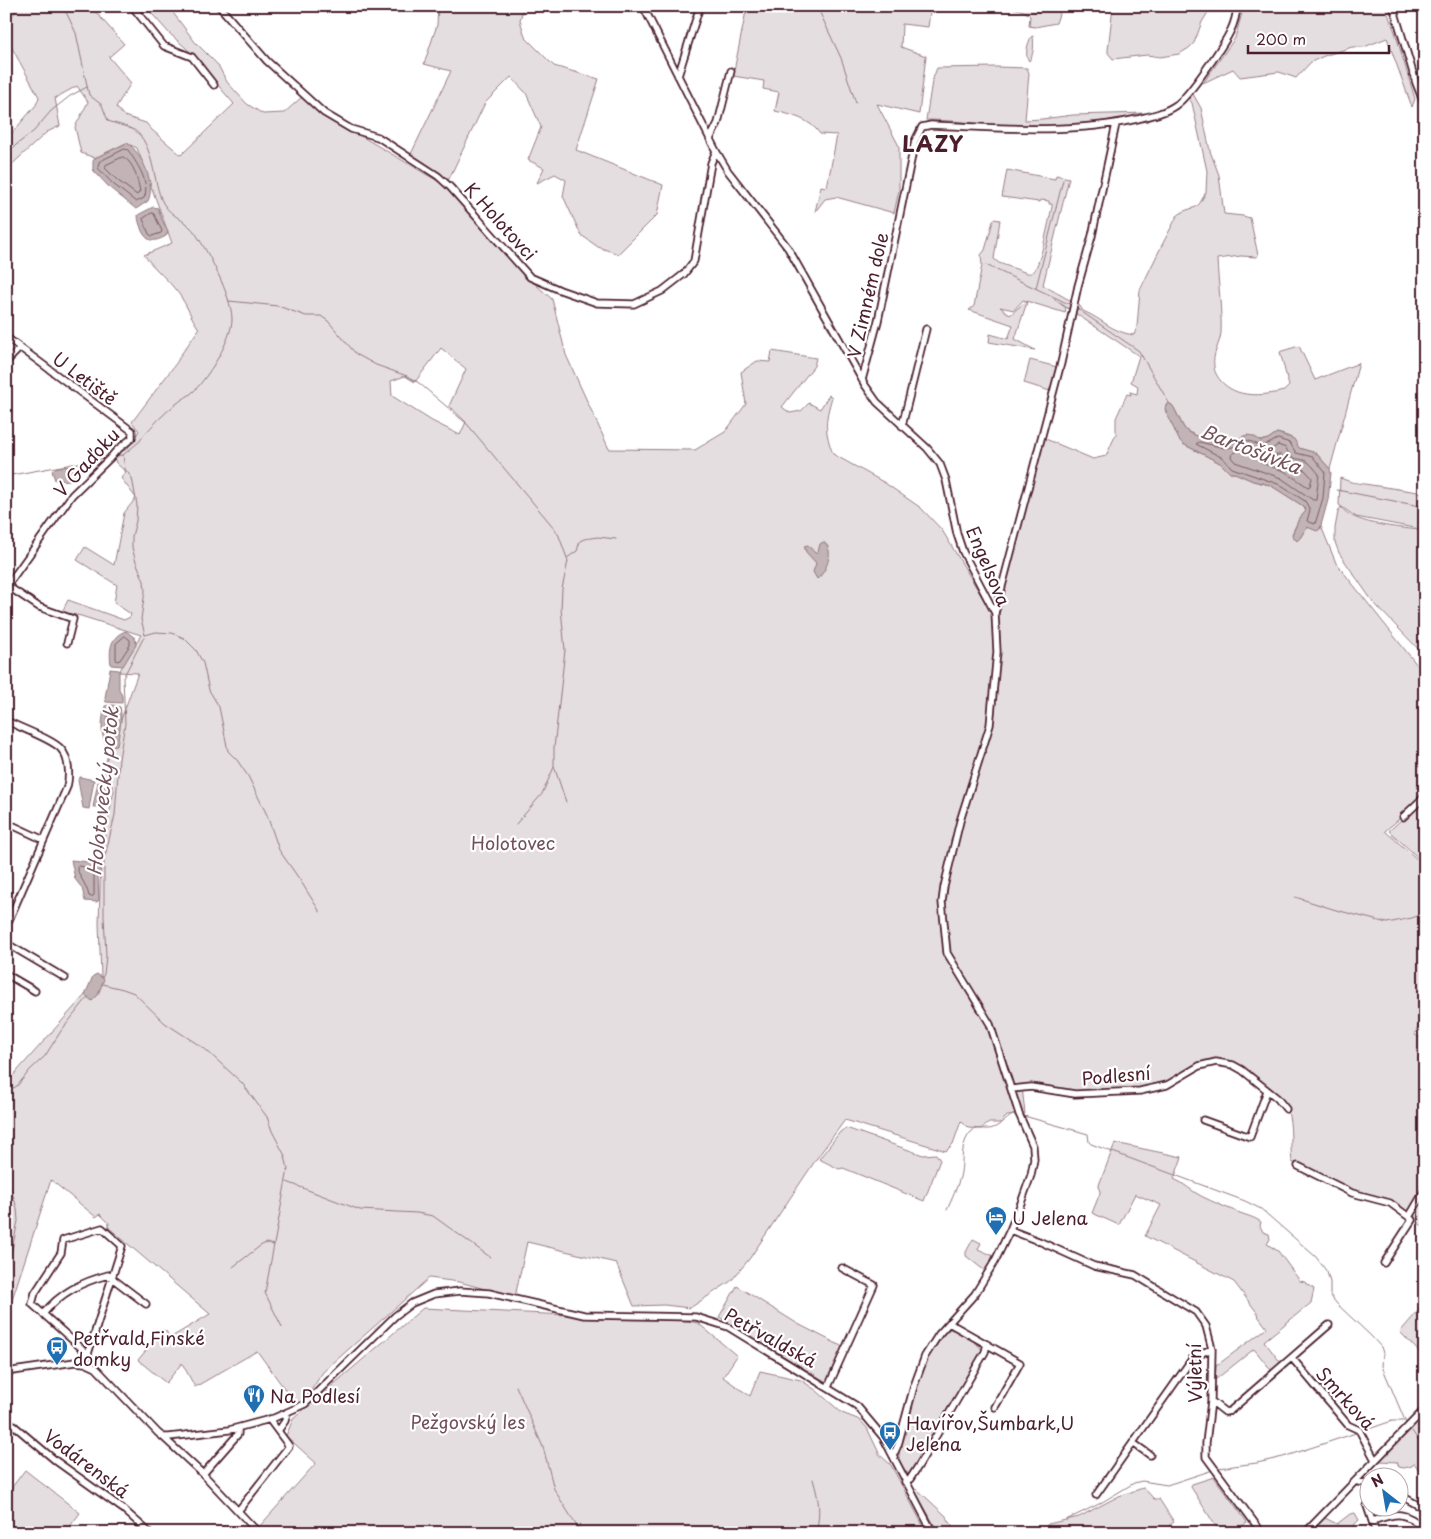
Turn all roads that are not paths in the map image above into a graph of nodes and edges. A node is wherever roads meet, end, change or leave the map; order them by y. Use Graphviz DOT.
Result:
graph roads {
  1 [pos="132,6"];
  2 [pos="219,6"];
  3 [pos="643,6"];
  4 [pos="700,6"];
  5 [pos="1237,6"];
  6 [pos="1393,6"];
  7 [pos="731,71"];
  8 [pos="678,76"];
  9 [pos="214,85"];
  10 [pos="1425,106"];
  11 [pos="1116,124"];
  12 [pos="710,139"];
  13 [pos="716,151"];
  14 [pos="926,329"];
  15 [pos="6,337"];
  16 [pos="20,348"];
  17 [pos="6,362"];
  18 [pos="862,380"];
  19 [pos="902,426"];
  20 [pos="132,432"];
  21 [pos="7,585"];
  22 [pos="995,613"];
  23 [pos="67,643"];
  24 [pos="1425,694"];
  25 [pos="9,722"];
  26 [pos="1425,724"];
  27 [pos="1425,790"];
  28 [pos="1403,817"];
  29 [pos="14,826"];
  30 [pos="44,840"];
  31 [pos="6,927"];
  32 [pos="6,943"];
  33 [pos="6,974"];
  34 [pos="65,978"];
  35 [pos="35,991"];
  36 [pos="1012,1089"];
  37 [pos="1267,1091"];
  38 [pos="1286,1109"];
  39 [pos="1203,1120"];
  40 [pos="1298,1166"];
  41 [pos="1425,1190"];
  42 [pos="1408,1216"];
  43 [pos="1010,1230"];
  44 [pos="1384,1263"];
  45 [pos="842,1268"];
  46 [pos="112,1278"];
  47 [pos="146,1304"];
  48 [pos="43,1314"];
  49 [pos="949,1323"];
  50 [pos="1329,1325"];
  51 [pos="987,1344"];
  52 [pos="1212,1349"];
  53 [pos="88,1354"];
  54 [pos="1292,1358"];
  55 [pos="85,1363"];
  56 [pos="6,1372"];
  57 [pos="828,1387"];
  58 [pos="1210,1401"];
  59 [pos="995,1406"];
  60 [pos="1425,1409"];
  61 [pos="287,1412"];
  62 [pos="6,1419"];
  63 [pos="269,1419"];
  64 [pos="238,1428"];
  65 [pos="278,1431"];
  66 [pos="163,1437"];
  67 [pos="1133,1443"];
  68 [pos="893,1456"];
  69 [pos="1150,1456"];
  70 [pos="1375,1460"];
  71 [pos="203,1474"];
  72 [pos="1355,1481"];
  73 [pos="905,1482"];
  74 [pos="1358,1482"];
  75 [pos="1096,1495"];
  76 [pos="1408,1500"];
  77 [pos="1425,1509"];
  78 [pos="238,1511"];
  79 [pos="1370,1516"];
  80 [pos="1372,1521"];
  81 [pos="1425,1528"];
  82 [pos="150,1533"];
  83 [pos="260,1533"];
  84 [pos="933,1533"];
  85 [pos="1262,1533"];
  86 [pos="1305,1533"];
  87 [pos="1376,1533"];
  1 -- 9 [label="street"];
  2 -- 13 [label="street, K Holotovci"];
  3 -- 8 [label="street, V Zimném dole"];
  4 -- 8 [label="street"];
  5 -- 11 [label="street, V Zimném dole"];
  6 -- 10 [label="street"];
  7 -- 12 [label="street"];
  8 -- 12 [label="street, V Zimném dole"];
  11 -- 18 [label="street, V Zimném dole"];
  11 -- 22 [label="street"];
  12 -- 13 [label="street, V Zimném dole"];
  13 -- 18 [label="street, V Zimném dole"];
  14 -- 19 [label="street"];
  15 -- 16 [label="street, U Letiště"];
  16 -- 17 [label="street"];
  16 -- 20 [label="street, U Letiště"];
  18 -- 19 [label="street, Engelsova"];
  19 -- 22 [label="street, Engelsova"];
  20 -- 21 [label="street, V Gaďoku"];
  21 -- 23 [label="street, V Gaďoku"];
  22 -- 36 [label="street, Engelsova"];
  24 -- 26 [label="street"];
  25 -- 30 [label="street"];
  27 -- 28 [label="street"];
  29 -- 30 [label="street"];
  30 -- 31 [label="street"];
  32 -- 34 [label="street"];
  33 -- 35 [label="street"];
  36 -- 37 [label="street, Podlesní"];
  36 -- 43 [label="street"];
  37 -- 38 [label="street, Podlesní"];
  37 -- 39 [label="street"];
  40 -- 42 [label="street"];
  41 -- 42 [label="street"];
  42 -- 44 [label="street"];
  43 -- 49 [label="street"];
  43 -- 52 [label="street, Výletní"];
  45 -- 57 [label="street"];
  46 -- 47 [label="street"];
  46 -- 48 [label="street"];
  46 -- 48 [label="street"];
  46 -- 53 [label="street"];
  48 -- 53 [label="street"];
  49 -- 51 [label="street"];
  49 -- 68 [label="street"];
  50 -- 54 [label="street"];
  51 -- 59 [label="street"];
  51 -- 73 [label="street"];
  52 -- 58 [label="street, Výletní"];
  52 -- 67 [label="street"];
  53 -- 55 [label="street"];
  54 -- 58 [label="street"];
  54 -- 70 [label="street, Smrková"];
  55 -- 56 [label="street"];
  55 -- 66 [label="street"];
  57 -- 61 [label="street, Petřvaldská"];
  57 -- 68 [label="street, Petřvaldská"];
  58 -- 85 [label="street, Výletní"];
  60 -- 70 [label="street"];
  61 -- 63 [label="street"];
  61 -- 65 [label="street"];
  62 -- 82 [label="street, Vodárenská"];
  63 -- 64 [label="street"];
  63 -- 65 [label="street"];
  64 -- 66 [label="street"];
  64 -- 71 [label="street"];
  65 -- 78 [label="street"];
  66 -- 71 [label="street"];
  67 -- 69 [label="street"];
  67 -- 75 [label="street"];
  68 -- 73 [label="street, Petřvaldská"];
  70 -- 72 [label="street"];
  71 -- 78 [label="street"];
  72 -- 74 [label="street"];
  72 -- 86 [label="street"];
  73 -- 84 [label="street, Petřvaldská"];
  76 -- 77 [label="street"];
  78 -- 83 [label="street"];
  79 -- 80 [label="street"];
  80 -- 81 [label="street"];
  80 -- 87 [label="street"];
}
